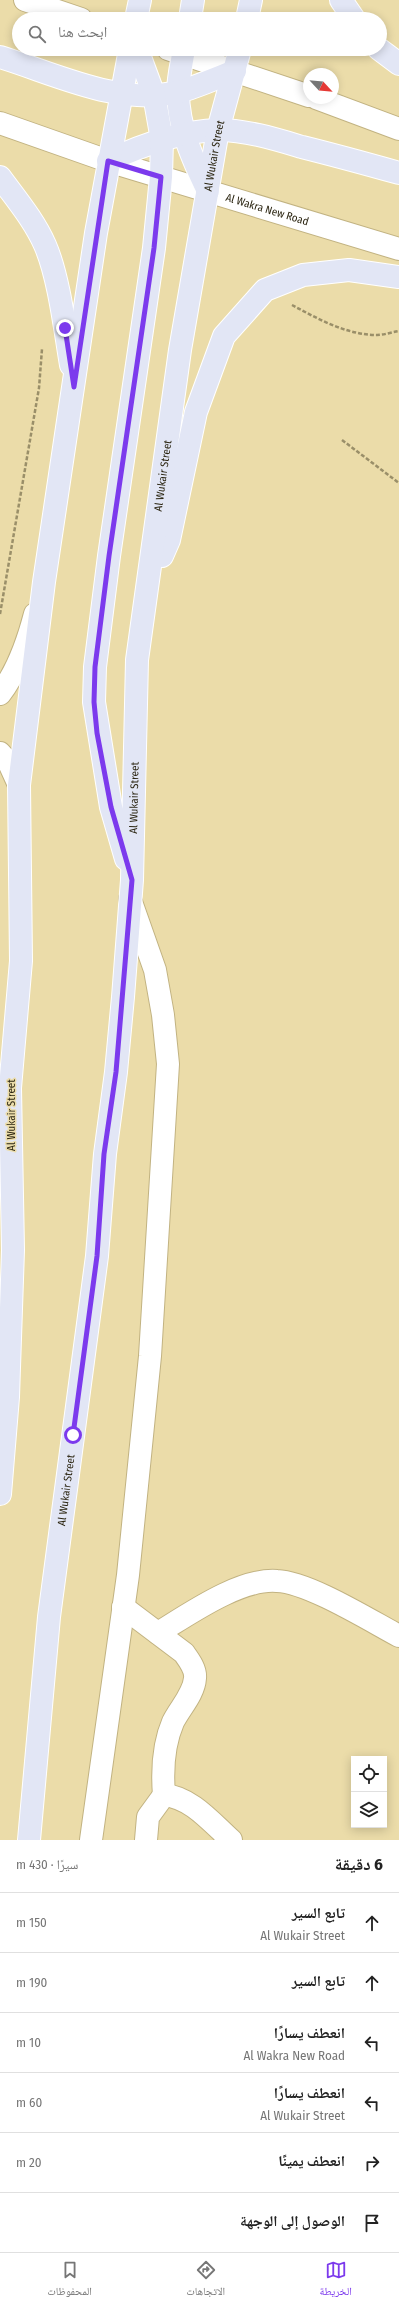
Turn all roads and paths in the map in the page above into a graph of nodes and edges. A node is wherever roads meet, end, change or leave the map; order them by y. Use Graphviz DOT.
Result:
graph roads {
  1 [pos="25,0"];
  2 [pos="140,0"];
  3 [pos="193,0"];
  4 [pos="251,0"];
  5 [pos="341,0"];
  6 [pos="60,12"];
  7 [pos="137,12"];
  8 [pos="191,12"];
  9 [pos="248,12"];
  10 [pos="349,12"];
  11 [pos="387,55"];
  12 [pos="128,56"];
  13 [pos="140,56"];
  14 [pos="178,56"];
  15 [pos="192,56"];
  16 [pos="238,56"];
  17 [pos="0,57"];
  18 [pos="399,64"];
  19 [pos="235,71"];
  20 [pos="178,92"];
  21 [pos="303,94"];
  22 [pos="120,95"];
  23 [pos="154,95"];
  24 [pos="332,104"];
  25 [pos="0,123"];
  26 [pos="399,129"];
  27 [pos="218,130"];
  28 [pos="184,134"];
  29 [pos="162,140"];
  30 [pos="108,161"];
  31 [pos="399,173"];
  32 [pos="0,176"];
  33 [pos="161,177"];
  34 [pos="208,191"];
  35 [pos="399,248"];
  36 [pos="399,277"];
  37 [pos="265,290"];
  38 [pos="399,331"];
  39 [pos="43,342"];
  40 [pos="74,387"];
  41 [pos="342,440"];
  42 [pos="399,483"];
  43 [pos="44,582"];
  44 [pos="147,591"];
  45 [pos="0,614"];
  46 [pos="0,694"];
  47 [pos="0,753"];
  48 [pos="19,785"];
  49 [pos="131,889"];
  50 [pos="8,1397"];
  51 [pos="0,1423"];
  52 [pos="0,1494"];
  53 [pos="123,1607"];
  54 [pos="158,1633"];
  55 [pos="399,1636"];
  56 [pos="164,1795"];
  57 [pos="29,1840"];
  58 [pos="91,1840"];
  59 [pos="146,1840"];
  60 [pos="231,1840"];
  1 -- 6 [label="street"];
  2 -- 7 [label="main road"];
  3 -- 8 [label="main road"];
  4 -- 9 [label="main road"];
  5 -- 10 [label="main road"];
  11 -- 18 [label="main road"];
  12 -- 22 [label="main road, Al Wukair Street"];
  13 -- 23 [label="main road"];
  14 -- 20 [label="main road"];
  15 -- 19 [label="street"];
  16 -- 19 [label="main road, Al Wukair Street"];
  17 -- 22 [label="main road"];
  19 -- 20 [label="main road"];
  19 -- 21 [label="street"];
  19 -- 27 [label="main road, Al Wukair Street"];
  20 -- 23 [label="main road"];
  20 -- 28 [label="main road"];
  22 -- 23 [label="main road"];
  22 -- 30 [label="main road, Al Wukair Street"];
  23 -- 29 [label="main road"];
  24 -- 26 [label="street"];
  25 -- 30 [label="street, Al Wakra New Road"];
  27 -- 28 [label="main road"];
  27 -- 31 [label="main road"];
  27 -- 34 [label="main road, Al Wukair Street"];
  28 -- 29 [label="main road"];
  28 -- 34 [label="main road"];
  29 -- 30 [label="main road"];
  29 -- 33 [label="main road"];
  30 -- 33 [label="street, Al Wakra New Road"];
  30 -- 40 [label="main road, Al Wukair Street"];
  32 -- 40 [label="main road"];
  33 -- 34 [label="street, Al Wakra New Road"];
  33 -- 49 [label="main road"];
  34 -- 35 [label="street, Al Wakra New Road"];
  34 -- 44 [label="main road, Al Wukair Street"];
  36 -- 37 [label="main road"];
  37 -- 38 [label="path"];
  37 -- 44 [label="main road"];
  39 -- 45 [label="path"];
  40 -- 43 [label="main road, Al Wukair Street"];
  41 -- 42 [label="path"];
  43 -- 46 [label="street"];
  43 -- 48 [label="main road, Al Wukair Street"];
  44 -- 49 [label="main road, Al Wukair Street"];
  47 -- 48 [label="street"];
  48 -- 50 [label="main road, Al Wukair Street"];
  49 -- 53 [label="street"];
  49 -- 57 [label="main road, Al Wukair Street"];
  50 -- 51 [label="street"];
  50 -- 52 [label="main road, Al Wukair Street"];
  53 -- 54 [label="street"];
  53 -- 58 [label="street"];
  54 -- 55 [label="street"];
  54 -- 56 [label="street"];
  56 -- 59 [label="street"];
  56 -- 60 [label="street"];
}
